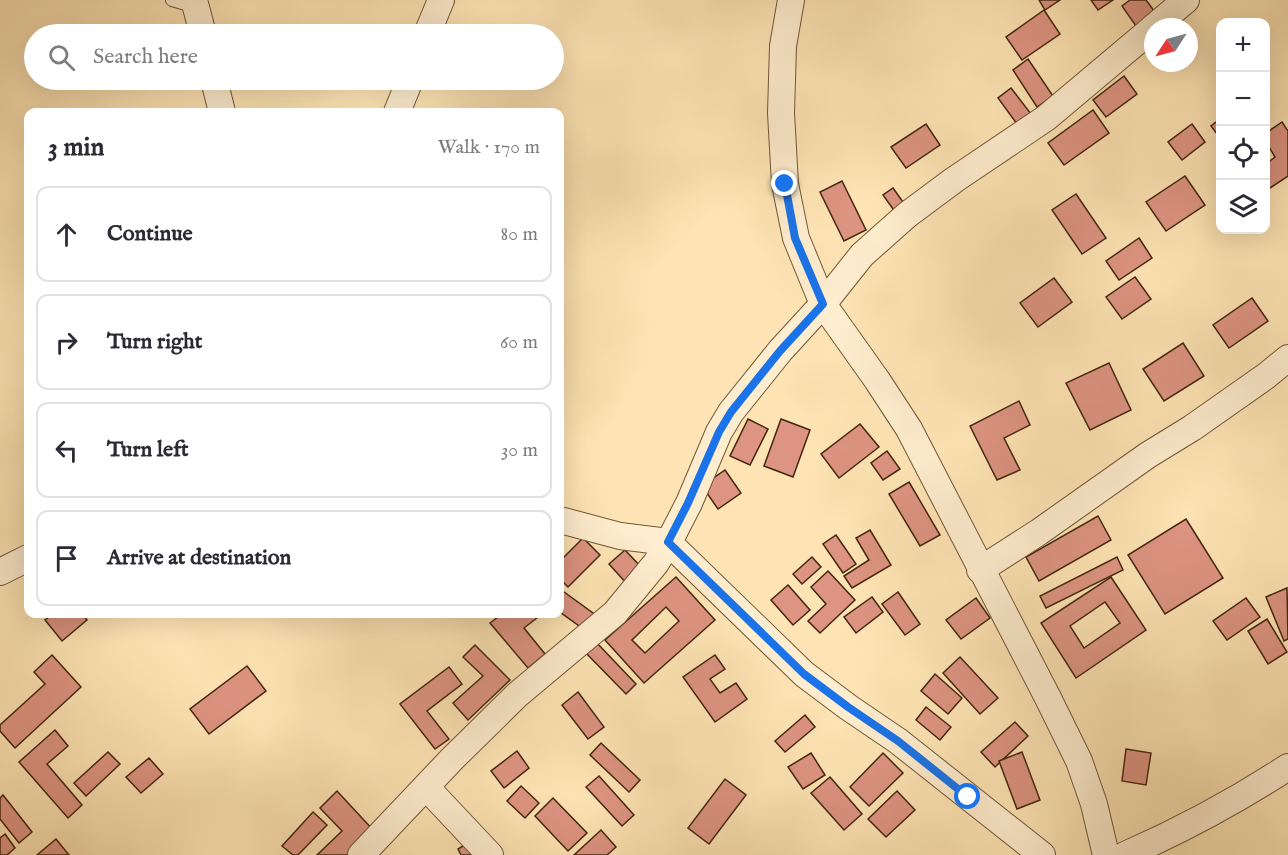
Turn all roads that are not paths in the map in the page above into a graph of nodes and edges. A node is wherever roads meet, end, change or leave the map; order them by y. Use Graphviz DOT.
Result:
graph roads {
  1 [pos="441,0"];
  2 [pos="790,0"];
  3 [pos="1186,0"];
  4 [pos="187,2"];
  5 [pos="1164,18"];
  6 [pos="198,24"];
  7 [pos="431,24"];
  8 [pos="1144,35"];
  9 [pos="216,90"];
  10 [pos="406,90"];
  11 [pos="221,108"];
  12 [pos="399,108"];
  13 [pos="823,304"];
  14 [pos="1288,358"];
  15 [pos="564,521"];
  16 [pos="668,542"];
  17 [pos="24,560"];
  18 [pos="980,570"];
  19 [pos="0,572"];
  20 [pos="1288,767"];
  21 [pos="426,787"];
  22 [pos="361,855"];
  23 [pos="490,855"];
  24 [pos="1042,855"];
  25 [pos="1106,855"];
  26 [pos="1125,855"];
  1 -- 7 [label="street"];
  2 -- 13 [label="street"];
  3 -- 5 [label="street"];
  4 -- 6 [label="street"];
  8 -- 13 [label="street"];
  9 -- 11 [label="street"];
  10 -- 12 [label="street"];
  13 -- 16 [label="street"];
  13 -- 18 [label="street"];
  14 -- 18 [label="street"];
  15 -- 16 [label="street"];
  16 -- 21 [label="street"];
  16 -- 24 [label="street"];
  17 -- 19 [label="street"];
  18 -- 25 [label="street"];
  20 -- 26 [label="street"];
  21 -- 22 [label="street"];
  21 -- 23 [label="street"];
}
